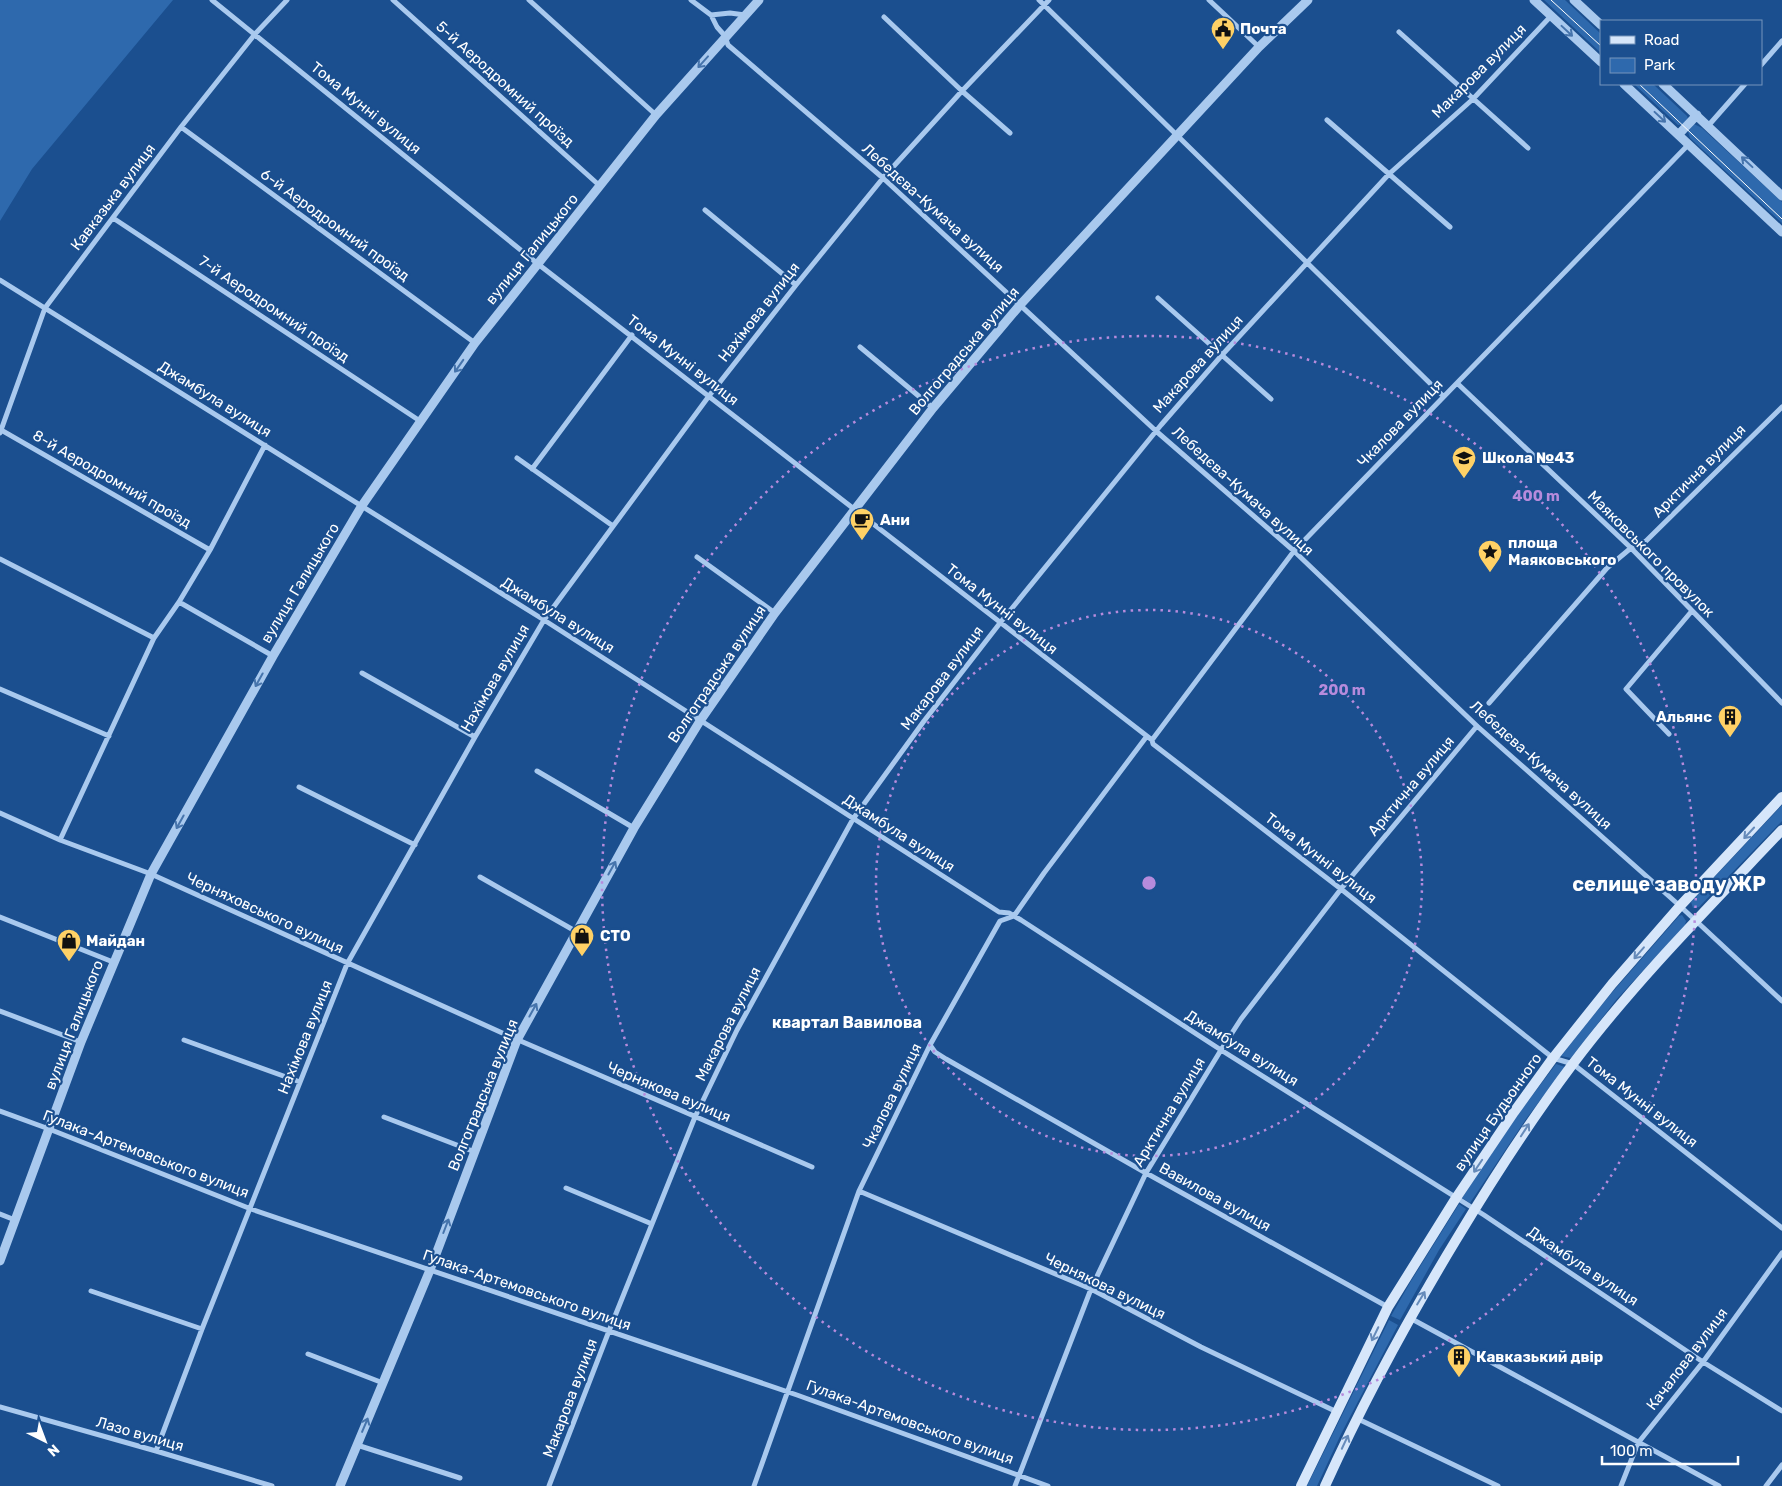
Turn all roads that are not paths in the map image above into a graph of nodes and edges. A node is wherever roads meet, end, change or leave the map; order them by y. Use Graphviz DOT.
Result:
graph roads {
  1 [pos="212,0"];
  2 [pos="287,0"];
  3 [pos="393,0"];
  4 [pos="529,0"];
  5 [pos="691,0"];
  6 [pos="759,0"];
  7 [pos="1038,0"];
  8 [pos="1049,0"];
  9 [pos="1209,0"];
  10 [pos="1308,0"];
  11 [pos="1534,0"];
  12 [pos="1574,0"];
  13 [pos="1044,5"];
  14 [pos="711,15"];
  15 [pos="745,15"];
  16 [pos="1551,16"];
  17 [pos="884,17"];
  18 [pos="1600,24"];
  19 [pos="1399,32"];
  20 [pos="255,34"];
  21 [pos="725,36"];
  22 [pos="1782,40"];
  23 [pos="1259,47"];
  24 [pos="1600,61"];
  25 [pos="1762,65"];
  26 [pos="1625,85"];
  27 [pos="1665,85"];
  28 [pos="1744,85"];
  29 [pos="962,91"];
  30 [pos="1472,99"];
  31 [pos="656,115"];
  32 [pos="1697,115"];
  33 [pos="1327,120"];
  34 [pos="1708,126"];
  35 [pos="181,127"];
  36 [pos="1010,134"];
  37 [pos="1678,134"];
  38 [pos="1177,136"];
  39 [pos="1689,144"];
  40 [pos="1528,148"];
  41 [pos="1389,174"];
  42 [pos="883,178"];
  43 [pos="600,186"];
  44 [pos="1782,196"];
  45 [pos="705,210"];
  46 [pos="113,218"];
  47 [pos="1450,227"];
  48 [pos="1782,232"];
  49 [pos="1307,262"];
  50 [pos="538,264"];
  51 [pos="0,280"];
  52 [pos="796,285"];
  53 [pos="1158,298"];
  54 [pos="1020,304"];
  55 [pos="46,308"];
  56 [pos="632,336"];
  57 [pos="475,343"];
  58 [pos="860,347"];
  59 [pos="1222,355"];
  60 [pos="1457,383"];
  61 [pos="709,396"];
  62 [pos="1443,396"];
  63 [pos="1271,399"];
  64 [pos="1782,406"];
  65 [pos="933,408"];
  66 [pos="420,421"];
  67 [pos="1156,430"];
  68 [pos="1,432"];
  69 [pos="266,445"];
  70 [pos="517,458"];
  71 [pos="532,469"];
  72 [pos="361,507"];
  73 [pos="854,510"];
  74 [pos="613,526"];
  75 [pos="1631,548"];
  76 [pos="210,550"];
  77 [pos="1294,552"];
  78 [pos="697,557"];
  79 [pos="0,559"];
  80 [pos="179,602"];
  81 [pos="1692,612"];
  82 [pos="774,613"];
  83 [pos="544,620"];
  84 [pos="1000,623"];
  85 [pos="154,638"];
  86 [pos="273,656"];
  87 [pos="362,673"];
  88 [pos="0,689"];
  89 [pos="1489,703"];
  90 [pos="1782,703"];
  91 [pos="700,721"];
  92 [pos="1477,726"];
  93 [pos="1669,734"];
  94 [pos="109,736"];
  95 [pos="475,737"];
  96 [pos="1150,738"];
  97 [pos="537,771"];
  98 [pos="298,787"];
  99 [pos="1782,797"];
  100 [pos="0,813"];
  101 [pos="853,819"];
  102 [pos="634,828"];
  103 [pos="1782,830"];
  104 [pos="60,840"];
  105 [pos="415,845"];
  106 [pos="151,874"];
  107 [pos="480,877"];
  108 [pos="1341,889"];
  109 [pos="1680,906"];
  110 [pos="1014,916"];
  111 [pos="0,917"];
  112 [pos="1696,920"];
  113 [pos="577,932"];
  114 [pos="113,962"];
  115 [pos="347,964"];
  116 [pos="1782,1001"];
  117 [pos="0,1011"];
  118 [pos="184,1040"];
  119 [pos="517,1040"];
  120 [pos="81,1042"];
  121 [pos="930,1045"];
  122 [pos="1221,1050"];
  123 [pos="1553,1058"];
  124 [pos="1573,1064"];
  125 [pos="300,1082"];
  126 [pos="0,1111"];
  127 [pos="384,1117"];
  128 [pos="695,1118"];
  129 [pos="49,1129"];
  130 [pos="474,1152"];
  131 [pos="812,1167"];
  132 [pos="1146,1173"];
  133 [pos="566,1188"];
  134 [pos="859,1191"];
  135 [pos="1456,1198"];
  136 [pos="251,1209"];
  137 [pos="1474,1210"];
  138 [pos="0,1214"];
  139 [pos="15,1220"];
  140 [pos="652,1224"];
  141 [pos="1782,1228"];
  142 [pos="1782,1253"];
  143 [pos="0,1261"];
  144 [pos="430,1270"];
  145 [pos="1091,1290"];
  146 [pos="91,1291"];
  147 [pos="1388,1307"];
  148 [pos="1410,1317"];
  149 [pos="202,1329"];
  150 [pos="609,1331"];
  151 [pos="308,1354"];
  152 [pos="1703,1362"];
  153 [pos="383,1383"];
  154 [pos="788,1392"];
  155 [pos="0,1407"];
  156 [pos="1782,1411"];
  157 [pos="1337,1412"];
  158 [pos="1356,1418"];
  159 [pos="1638,1443"];
  160 [pos="357,1446"];
  161 [pos="156,1451"];
  162 [pos="1782,1465"];
  163 [pos="1019,1475"];
  164 [pos="460,1478"];
  165 [pos="272,1486"];
  166 [pos="340,1486"];
  167 [pos="549,1486"];
  168 [pos="754,1486"];
  169 [pos="1015,1486"];
  170 [pos="1048,1486"];
  171 [pos="1301,1486"];
  172 [pos="1325,1486"];
  173 [pos="1498,1486"];
  174 [pos="1621,1486"];
  175 [pos="1719,1486"];
  176 [pos="1766,1486"];
  1 -- 20 [label="street, Тома Мунні вулиця"];
  2 -- 20 [label="street, Кавказька вулиця"];
  3 -- 43 [label="street, 5-й Аеродромний проїзд"];
  4 -- 31 [label="street"];
  5 -- 14 [label="street, Лебедєва-Кумача вулиця"];
  6 -- 15 [label="street, вулиця Галицького"];
  7 -- 13 [label="street"];
  8 -- 13 [label="street, Нахімова вулиця"];
  9 -- 23 [label="street"];
  10 -- 23 [label="street, Волгоградська вулиця"];
  11 -- 16 [label="street"];
  12 -- 18 [label="street"];
  13 -- 29 [label="street, Нахімова вулиця"];
  13 -- 38 [label="street"];
  14 -- 15 [label="street"];
  14 -- 21 [label="street, Лебедєва-Кумача вулиця"];
  15 -- 21 [label="street, вулиця Галицького"];
  16 -- 24 [label="street, one-way"];
  16 -- 30 [label="street, Макарова вулиця"];
  17 -- 29 [label="street"];
  19 -- 30 [label="street"];
  20 -- 35 [label="street, Кавказька вулиця"];
  20 -- 50 [label="street, Тома Мунні вулиця"];
  21 -- 31 [label="street, вулиця Галицького, one-way"];
  21 -- 42 [label="street, Лебедєва-Кумача вулиця"];
  22 -- 25 [label="street"];
  23 -- 38 [label="street, Волгоградська вулиця"];
  26 -- 37 [label="street, one-way"];
  27 -- 32 [label="street"];
  28 -- 34 [label="street"];
  29 -- 36 [label="street"];
  29 -- 42 [label="street, Нахімова вулиця"];
  30 -- 40 [label="street"];
  30 -- 41 [label="street, Макарова вулиця"];
  31 -- 43 [label="street, вулиця Галицького"];
  32 -- 34 [label="street"];
  32 -- 37 [label="street"];
  33 -- 41 [label="street"];
  44 -- 34 [label="street, one-way"];
  35 -- 46 [label="street, Кавказька вулиця"];
  35 -- 57 [label="street, 6-й Аеродромний проїзд"];
  37 -- 39 [label="street"];
  38 -- 49 [label="street"];
  38 -- 54 [label="street, Волгоградська вулиця"];
  39 -- 48 [label="street"];
  39 -- 60 [label="street, Чкалова вулиця"];
  41 -- 47 [label="street"];
  41 -- 49 [label="street, Макарова вулиця"];
  42 -- 52 [label="street, Нахімова вулиця"];
  42 -- 54 [label="street, Лебедєва-Кумача вулиця"];
  43 -- 50 [label="street, вулиця Галицького"];
  45 -- 52 [label="street"];
  46 -- 55 [label="street, Кавказька вулиця"];
  46 -- 66 [label="street, 7-й Аеродромний проїзд"];
  49 -- 59 [label="street, Макарова вулиця"];
  49 -- 62 [label="street"];
  50 -- 56 [label="street, Тома Мунні вулиця"];
  50 -- 57 [label="street, вулиця Галицького"];
  51 -- 55 [label="street, Джамбула вулиця"];
  52 -- 61 [label="street, Нахімова вулиця"];
  53 -- 59 [label="street"];
  54 -- 65 [label="street, Волгоградська вулиця"];
  54 -- 67 [label="street, Лебедєва-Кумача вулиця"];
  55 -- 68 [label="street, Кавказька вулиця"];
  55 -- 69 [label="street, Джамбула вулиця"];
  56 -- 61 [label="street, Тома Мунні вулиця"];
  56 -- 71 [label="street"];
  57 -- 66 [label="street, вулиця Галицького, one-way"];
  58 -- 65 [label="street"];
  59 -- 63 [label="street"];
  59 -- 67 [label="street, Макарова вулиця"];
  60 -- 62 [label="street, Чкалова вулиця"];
  60 -- 75 [label="street, Маяковського провулок"];
  61 -- 73 [label="street, Тома Мунні вулиця"];
  61 -- 74 [label="street, Нахімова вулиця"];
  62 -- 77 [label="street, Чкалова вулиця"];
  64 -- 75 [label="street, Арктична вулиця"];
  65 -- 73 [label="street, Волгоградська вулиця"];
  66 -- 72 [label="street, вулиця Галицького"];
  67 -- 77 [label="street, Лебедєва-Кумача вулиця"];
  67 -- 84 [label="street, Макарова вулиця"];
  68 -- 76 [label="street, 8-й Аеродромний проїзд"];
  69 -- 72 [label="street, Джамбула вулиця"];
  69 -- 76 [label="street"];
  70 -- 71 [label="street"];
  71 -- 74 [label="street"];
  72 -- 83 [label="street, Джамбула вулиця"];
  72 -- 86 [label="street, вулиця Галицького"];
  73 -- 82 [label="street, Волгоградська вулиця"];
  73 -- 84 [label="street, Тома Мунні вулиця"];
  74 -- 83 [label="street, Нахімова вулиця"];
  75 -- 81 [label="street, Маяковського провулок"];
  75 -- 89 [label="street, Арктична вулиця"];
  76 -- 80 [label="street"];
  77 -- 92 [label="street, Лебедєва-Кумача вулиця"];
  77 -- 96 [label="street, Чкалова вулиця"];
  78 -- 82 [label="street"];
  79 -- 85 [label="street"];
  80 -- 85 [label="street"];
  80 -- 86 [label="street"];
  81 -- 90 [label="street, Маяковського провулок"];
  81 -- 93 [label="street"];
  82 -- 91 [label="street, Волгоградська вулиця"];
  83 -- 91 [label="street, Джамбула вулиця"];
  83 -- 95 [label="street, Нахімова вулиця"];
  84 -- 96 [label="street, Тома Мунні вулиця"];
  84 -- 101 [label="street, Макарова вулиця"];
  85 -- 94 [label="street"];
  86 -- 106 [label="street, вулиця Галицького, one-way"];
  87 -- 95 [label="street"];
  88 -- 94 [label="street"];
  91 -- 101 [label="street, Джамбула вулиця"];
  91 -- 102 [label="street, Волгоградська вулиця"];
  92 -- 108 [label="street, Арктична вулиця"];
  92 -- 109 [label="street, Лебедєва-Кумача вулиця"];
  94 -- 104 [label="street"];
  95 -- 105 [label="street, Нахімова вулиця"];
  96 -- 108 [label="street, Тома Мунні вулиця"];
  96 -- 110 [label="street, Чкалова вулиця"];
  97 -- 102 [label="street"];
  98 -- 105 [label="street"];
  99 -- 109 [label="main road, вулиця Будьонного, one-way"];
  100 -- 104 [label="street, Черняховського вулиця"];
  101 -- 110 [label="street, Джамбула вулиця"];
  101 -- 128 [label="street, Макарова вулиця"];
  113 -- 102 [label="street, Волгоградська вулиця, one-way"];
  103 -- 112 [label="main road"];
  104 -- 106 [label="street, Черняховського вулиця"];
  105 -- 115 [label="street, Нахімова вулиця"];
  106 -- 114 [label="street, вулиця Галицького"];
  106 -- 115 [label="street, Черняховського вулиця"];
  107 -- 113 [label="street"];
  108 -- 122 [label="street, Арктична вулиця"];
  108 -- 123 [label="street, Тома Мунні вулиця"];
  109 -- 112 [label="street, Лебедєва-Кумача вулиця"];
  109 -- 123 [label="main road, вулиця Будьонного, one-way"];
  110 -- 121 [label="street, Чкалова вулиця"];
  110 -- 122 [label="street, Джамбула вулиця"];
  111 -- 114 [label="street"];
  112 -- 116 [label="street, Лебедєва-Кумача вулиця"];
  112 -- 124 [label="main road"];
  119 -- 113 [label="street, Волгоградська вулиця, one-way"];
  114 -- 120 [label="street, вулиця Галицького"];
  115 -- 119 [label="street, Черняховського вулиця"];
  115 -- 125 [label="street, Нахімова вулиця"];
  117 -- 120 [label="street"];
  118 -- 125 [label="street"];
  119 -- 128 [label="street, Чернякова вулиця"];
  119 -- 130 [label="street, Волгоградська вулиця"];
  120 -- 129 [label="street, вулиця Галицького"];
  121 -- 132 [label="street, Вавилова вулиця"];
  121 -- 134 [label="street, Чкалова вулиця"];
  122 -- 132 [label="street, Арктична вулиця"];
  122 -- 135 [label="street, Джамбула вулиця"];
  123 -- 124 [label="street, Тома Мунні вулиця"];
  123 -- 135 [label="main road, вулиця Будьонного, one-way"];
  137 -- 124 [label="main road, one-way"];
  124 -- 141 [label="street, Тома Мунні вулиця"];
  125 -- 136 [label="street, Нахімова вулиця"];
  126 -- 129 [label="street, Гулака-Артемовського вулиця"];
  127 -- 130 [label="street"];
  128 -- 131 [label="street, Чернякова вулиця"];
  128 -- 140 [label="street, Макарова вулиця"];
  129 -- 136 [label="street, Гулака-Артемовського вулиця"];
  129 -- 139 [label="street, вулиця Галицького"];
  144 -- 130 [label="street, Волгоградська вулиця, one-way"];
  132 -- 145 [label="street, Арктична вулиця"];
  132 -- 147 [label="street, Вавилова вулиця"];
  133 -- 140 [label="street"];
  134 -- 145 [label="street, Чернякова вулиця"];
  134 -- 154 [label="street, Чкалова вулиця"];
  135 -- 137 [label="street, Джамбула вулиця"];
  135 -- 147 [label="main road, вулиця Будьонного"];
  136 -- 144 [label="street, Гулака-Артемовського вулиця"];
  136 -- 149 [label="street, Нахімова вулиця"];
  148 -- 137 [label="main road, one-way"];
  137 -- 152 [label="street, Джамбула вулиця"];
  138 -- 139 [label="street"];
  139 -- 143 [label="street, вулиця Галицького"];
  140 -- 150 [label="street, Макарова вулиця"];
  142 -- 152 [label="street, Качалова вулиця"];
  144 -- 150 [label="street, Гулака-Артемовського вулиця"];
  144 -- 153 [label="street, Волгоградська вулиця"];
  145 -- 157 [label="street, Чернякова вулиця"];
  145 -- 163 [label="street, Арктична вулиця"];
  146 -- 149 [label="street"];
  147 -- 157 [label="main road, вулиця Будьонного, one-way"];
  148 -- 158 [label="main road"];
  148 -- 159 [label="street"];
  149 -- 161 [label="street, Нахімова вулиця"];
  150 -- 154 [label="street, Гулака-Артемовського вулиця"];
  150 -- 167 [label="street, Макарова вулиця"];
  151 -- 153 [label="street"];
  152 -- 156 [label="street, Джамбула вулиця"];
  152 -- 159 [label="street, Качалова вулиця"];
  160 -- 153 [label="street, Волгоградська вулиця, one-way"];
  154 -- 163 [label="street, Гулака-Артемовського вулиця"];
  154 -- 168 [label="street, Чкалова вулиця"];
  155 -- 161 [label="street, Лазо вулиця"];
  157 -- 171 [label="main road, вулиця Будьонного"];
  172 -- 158 [label="main road, one-way"];
  158 -- 173 [label="street"];
  159 -- 174 [label="street, Качалова вулиця"];
  159 -- 175 [label="street"];
  160 -- 164 [label="street"];
  160 -- 166 [label="street, Волгоградська вулиця"];
  161 -- 165 [label="street, Лазо вулиця"];
  162 -- 176 [label="street"];
  163 -- 169 [label="street, Арктична вулиця"];
  163 -- 170 [label="street, Гулака-Артемовського вулиця"];
}
